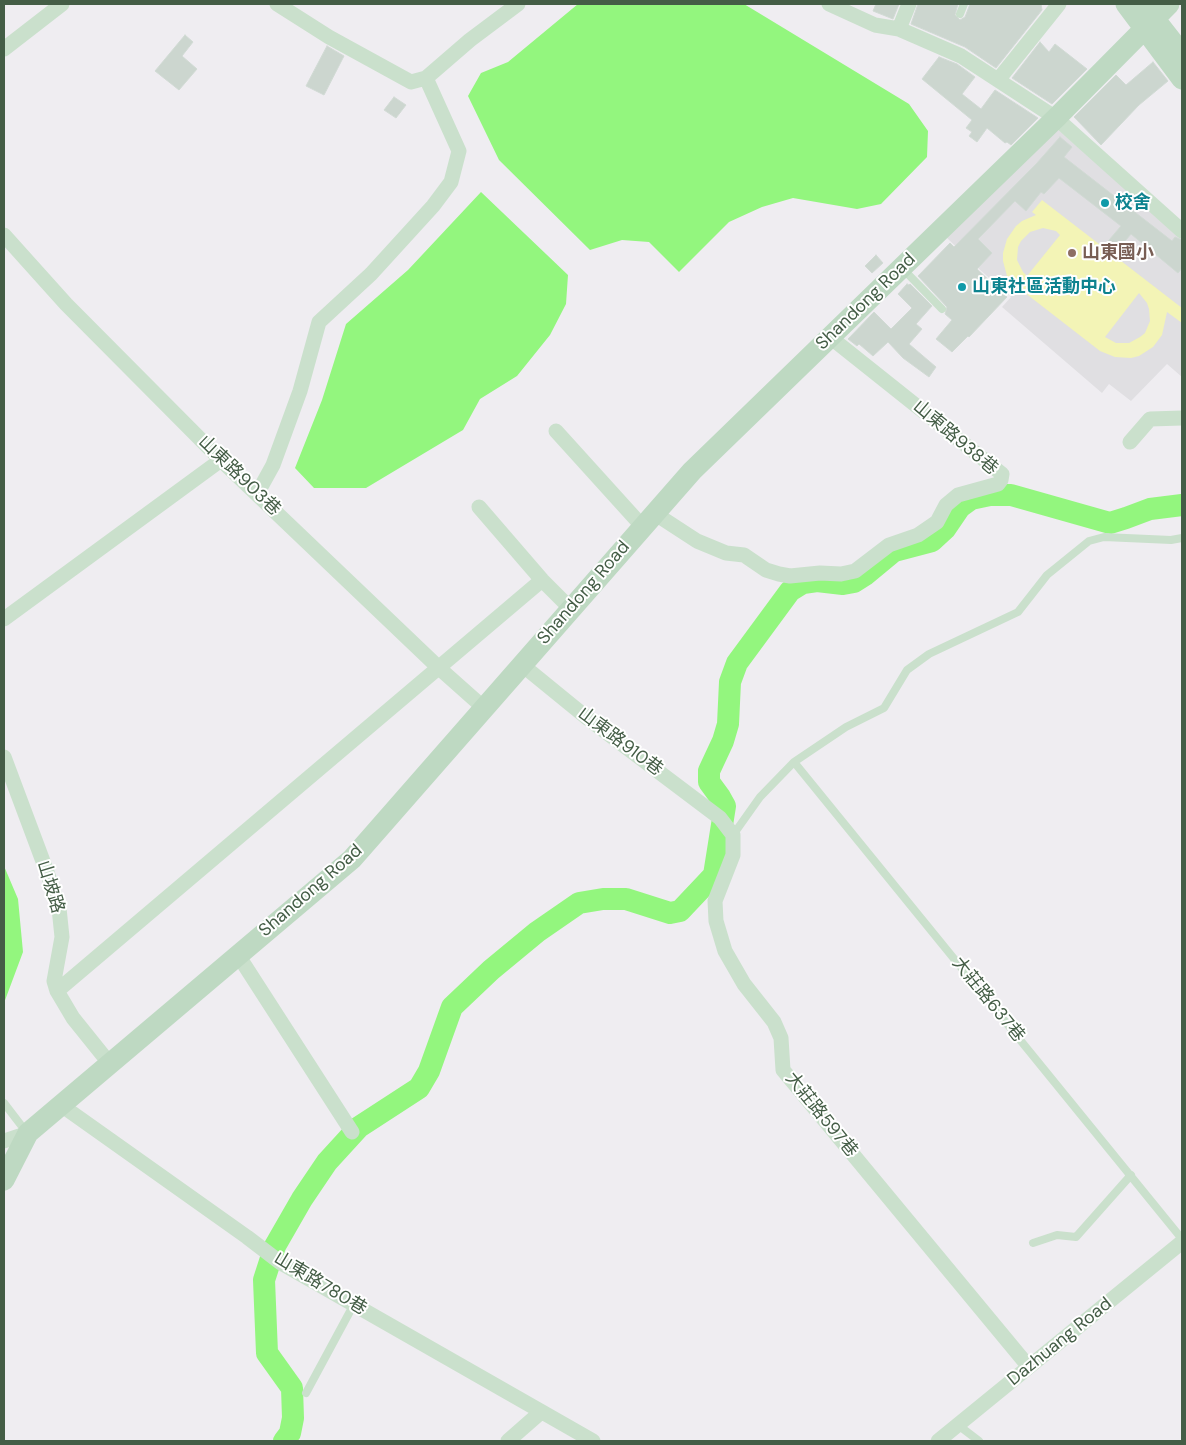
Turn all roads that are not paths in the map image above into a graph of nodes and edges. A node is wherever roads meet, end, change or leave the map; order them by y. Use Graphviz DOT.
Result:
graph roads {
  1 [pos="62,4"];
  2 [pos="277,4"];
  3 [pos="518,4"];
  4 [pos="909,4"];
  5 [pos="964,4"];
  6 [pos="1059,4"];
  7 [pos="1126,4"];
  8 [pos="1169,4"];
  9 [pos="838,6"];
  10 [pos="960,14"];
  11 [pos="1147,17"];
  12 [pos="899,29"];
  13 [pos="4,49"];
  14 [pos="1182,54"];
  15 [pos="426,78"];
  16 [pos="998,80"];
  17 [pos="1182,80"];
  18 [pos="1056,118"];
  19 [pos="1182,231"];
  20 [pos="4,235"];
  21 [pos="901,267"];
  22 [pos="942,308"];
  23 [pos="830,337"];
  24 [pos="1182,418"];
  25 [pos="556,431"];
  26 [pos="1130,442"];
  27 [pos="221,460"];
  28 [pos="257,494"];
  29 [pos="479,507"];
  30 [pos="648,520"];
  31 [pos="1182,538"];
  32 [pos="542,580"];
  33 [pos="570,608"];
  34 [pos="4,619"];
  35 [pos="521,664"];
  36 [pos="439,668"];
  37 [pos="484,708"];
  38 [pos="4,757"];
  39 [pos="794,762"];
  40 [pos="726,826"];
  41 [pos="238,955"];
  42 [pos="57,991"];
  43 [pos="110,1064"];
  44 [pos="4,1103"];
  45 [pos="61,1105"];
  46 [pos="352,1132"];
  47 [pos="28,1133"];
  48 [pos="4,1140"];
  49 [pos="1131,1175"];
  50 [pos="4,1180"];
  51 [pos="1182,1240"];
  52 [pos="1033,1243"];
  53 [pos="354,1304"];
  54 [pos="1029,1367"];
  55 [pos="306,1393"];
  56 [pos="541,1412"];
  57 [pos="958,1425"];
  58 [pos="508,1441"];
  59 [pos="593,1441"];
  60 [pos="938,1441"];
  61 [pos="979,1441"];
  1 -- 13 [label="street"];
  2 -- 15 [label="street"];
  3 -- 15 [label="street"];
  4 -- 12 [label="street"];
  5 -- 10 [label="lane"];
  6 -- 16 [label="street"];
  7 -- 11 [label="street"];
  8 -- 11 [label="street, Shandong Road"];
  9 -- 12 [label="street"];
  11 -- 14 [label="street"];
  11 -- 17 [label="street"];
  11 -- 18 [label="street, Shandong Road"];
  12 -- 16 [label="street"];
  15 -- 28 [label="street"];
  16 -- 18 [label="street"];
  18 -- 19 [label="street"];
  18 -- 21 [label="street, Shandong Road"];
  20 -- 27 [label="street, 山東路903巷"];
  21 -- 22 [label="lane"];
  21 -- 23 [label="street, Shandong Road"];
  23 -- 30 [label="street, Shandong Road"];
  23 -- 30 [label="street, 山東路938巷"];
  24 -- 26 [label="street"];
  25 -- 30 [label="street"];
  27 -- 28 [label="street, 山東路903巷"];
  27 -- 34 [label="street"];
  28 -- 36 [label="street, 山東路903巷"];
  29 -- 32 [label="street"];
  30 -- 33 [label="street, Shandong Road"];
  31 -- 39 [label="lane"];
  32 -- 33 [label="street"];
  32 -- 36 [label="street"];
  33 -- 35 [label="street, Shandong Road"];
  35 -- 37 [label="street, Shandong Road"];
  35 -- 40 [label="street, 山東路910巷"];
  36 -- 37 [label="street, 山東路903巷"];
  36 -- 42 [label="street"];
  37 -- 41 [label="street, Shandong Road"];
  38 -- 42 [label="street, 山坡路"];
  39 -- 40 [label="lane"];
  39 -- 49 [label="lane, 大莊路637巷"];
  40 -- 54 [label="street, 大莊路597巷"];
  41 -- 43 [label="street, Shandong Road"];
  41 -- 46 [label="street"];
  42 -- 43 [label="street, 山坡路"];
  43 -- 45 [label="street, Shandong Road"];
  44 -- 47 [label="lane"];
  45 -- 47 [label="street, Shandong Road"];
  45 -- 53 [label="street, 山東路780巷"];
  47 -- 48 [label="street"];
  47 -- 50 [label="street, Shandong Road"];
  49 -- 51 [label="lane, 大莊路637巷"];
  49 -- 52 [label="lane"];
  51 -- 54 [label="street, Dazhuang Road"];
  53 -- 55 [label="lane"];
  53 -- 56 [label="street, 山東路780巷"];
  54 -- 57 [label="street, Dazhuang Road"];
  56 -- 58 [label="street"];
  56 -- 59 [label="street, 山東路780巷"];
  57 -- 60 [label="street, Dazhuang Road"];
  57 -- 61 [label="lane"];
}
